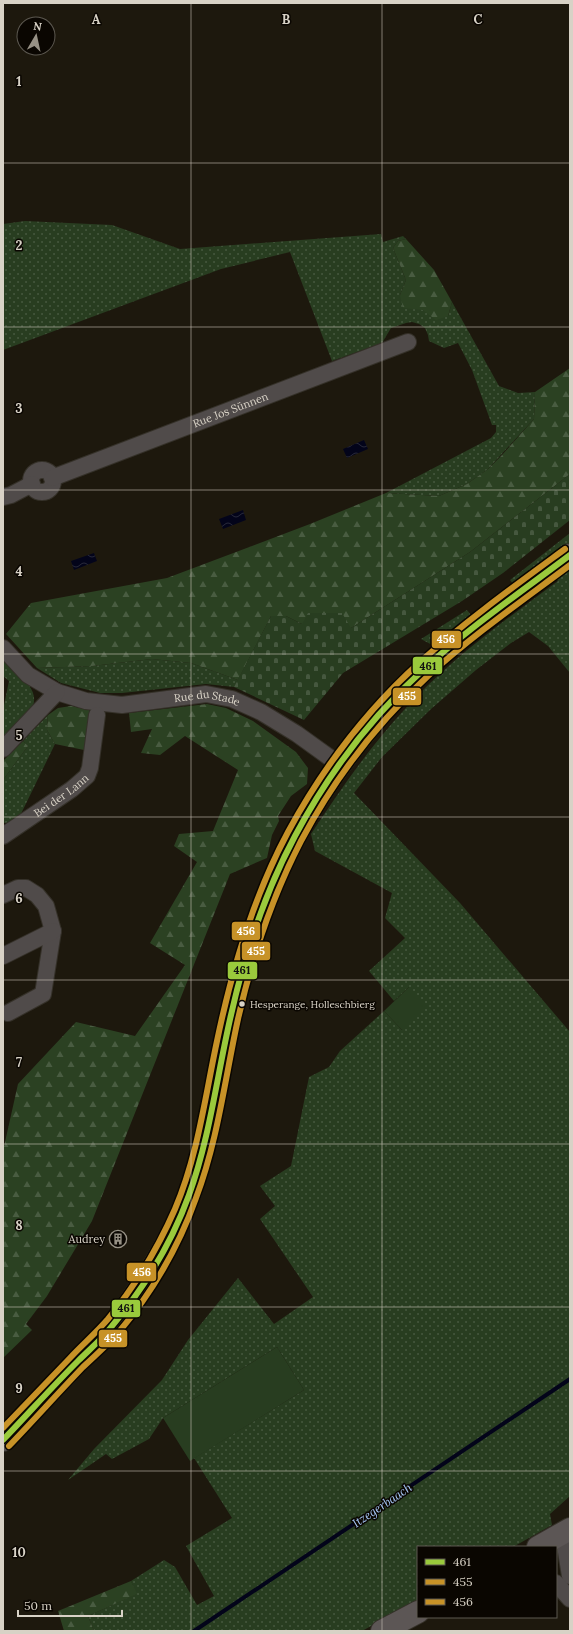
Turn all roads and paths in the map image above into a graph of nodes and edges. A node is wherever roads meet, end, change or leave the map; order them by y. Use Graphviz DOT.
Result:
graph roads {
  1 [pos="408,342"];
  2 [pos="3,497"];
  3 [pos="570,555"];
  4 [pos="3,648"];
  5 [pos="57,692"];
  6 [pos="97,715"];
  7 [pos="3,749"];
  8 [pos="340,765"];
  9 [pos="3,836"];
  10 [pos="3,895"];
  11 [pos="53,932"];
  12 [pos="3,956"];
  13 [pos="5,1011"];
  14 [pos="3,1440"];
  15 [pos="566,1531"];
  16 [pos="540,1546"];
  17 [pos="570,1576"];
  18 [pos="557,1583"];
  19 [pos="570,1599"];
  20 [pos="417,1613"];
  21 [pos="382,1631"];
  1 -- 2 [label="street, Rue Jos Sünnen"];
  3 -- 8 [label="main road"];
  4 -- 5 [label="street, Rue du Stade"];
  5 -- 7 [label="street"];
  5 -- 8 [label="street, Rue du Stade"];
  6 -- 9 [label="street, Bei der Lann"];
  8 -- 14 [label="main road"];
  10 -- 11 [label="street"];
  11 -- 12 [label="street"];
  11 -- 13 [label="street"];
  15 -- 16 [label="main road"];
  15 -- 17 [label="street"];
  18 -- 19 [label="street"];
  20 -- 21 [label="main road"];
}
